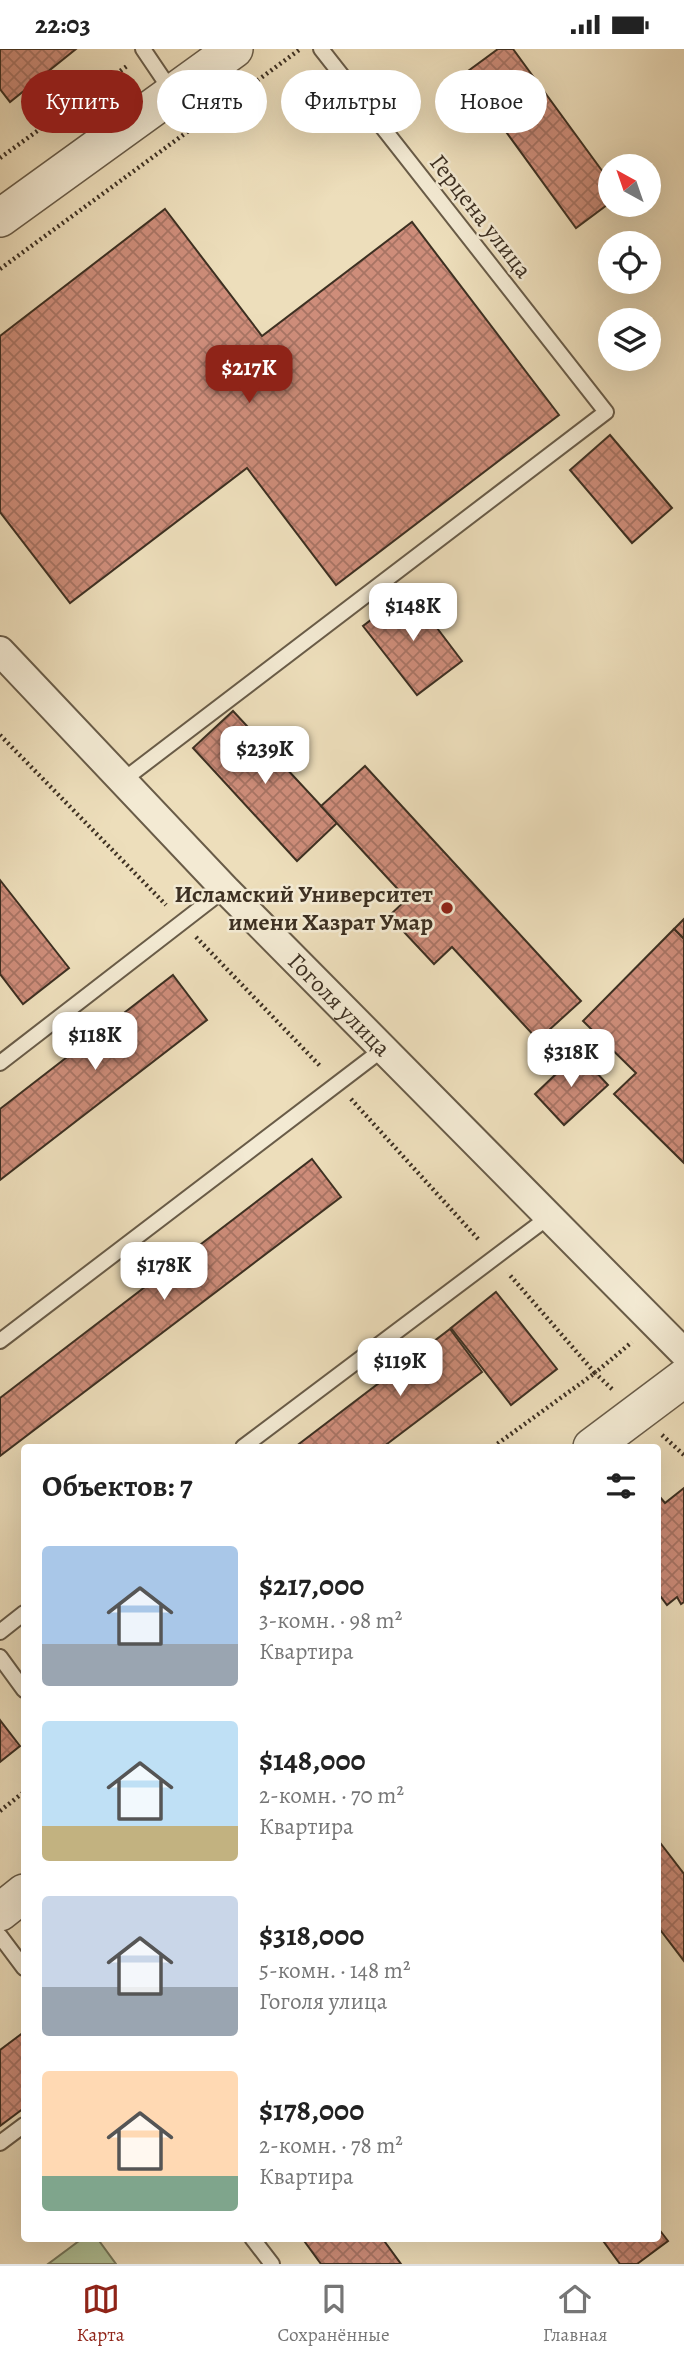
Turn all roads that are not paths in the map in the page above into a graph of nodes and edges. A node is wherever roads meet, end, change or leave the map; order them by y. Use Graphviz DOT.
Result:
graph roads {
  1 [pos="234,49"];
  2 [pos="321,49"];
  3 [pos="145,51"];
  4 [pos="158,70"];
  5 [pos="205,70"];
  6 [pos="157,105"];
  7 [pos="0,218"];
  8 [pos="0,651"];
  9 [pos="122,781"];
  10 [pos="225,889"];
  11 [pos="383,1049"];
  12 [pos="0,1063"];
  13 [pos="550,1216"];
  14 [pos="0,1342"];
  15 [pos="684,1353"];
  16 [pos="684,1378"];
  17 [pos="247,1444"];
  18 [pos="596,1444"];
  19 [pos="21,1615"];
  20 [pos="0,1632"];
  21 [pos="0,1657"];
  22 [pos="21,1686"];
  23 [pos="0,1936"];
  24 [pos="21,1964"];
  25 [pos="21,2127"];
  26 [pos="0,2143"];
  27 [pos="255,2242"];
  28 [pos="272,2264"];
  1 -- 5 [label="street"];
  2 -- 9 [label="lane, Герцена улица"];
  3 -- 4 [label="lane"];
  6 -- 7 [label="street"];
  8 -- 9 [label="street, Гоголя улица"];
  9 -- 10 [label="street, Гоголя улица"];
  10 -- 11 [label="street, Гоголя улица"];
  10 -- 12 [label="lane"];
  11 -- 13 [label="street, Гоголя улица"];
  11 -- 14 [label="lane"];
  13 -- 15 [label="street, Гоголя улица"];
  13 -- 17 [label="lane"];
  16 -- 18 [label="street"];
  19 -- 20 [label="lane"];
  21 -- 22 [label="lane"];
  23 -- 24 [label="lane"];
  25 -- 26 [label="lane"];
  27 -- 28 [label="lane"];
}
